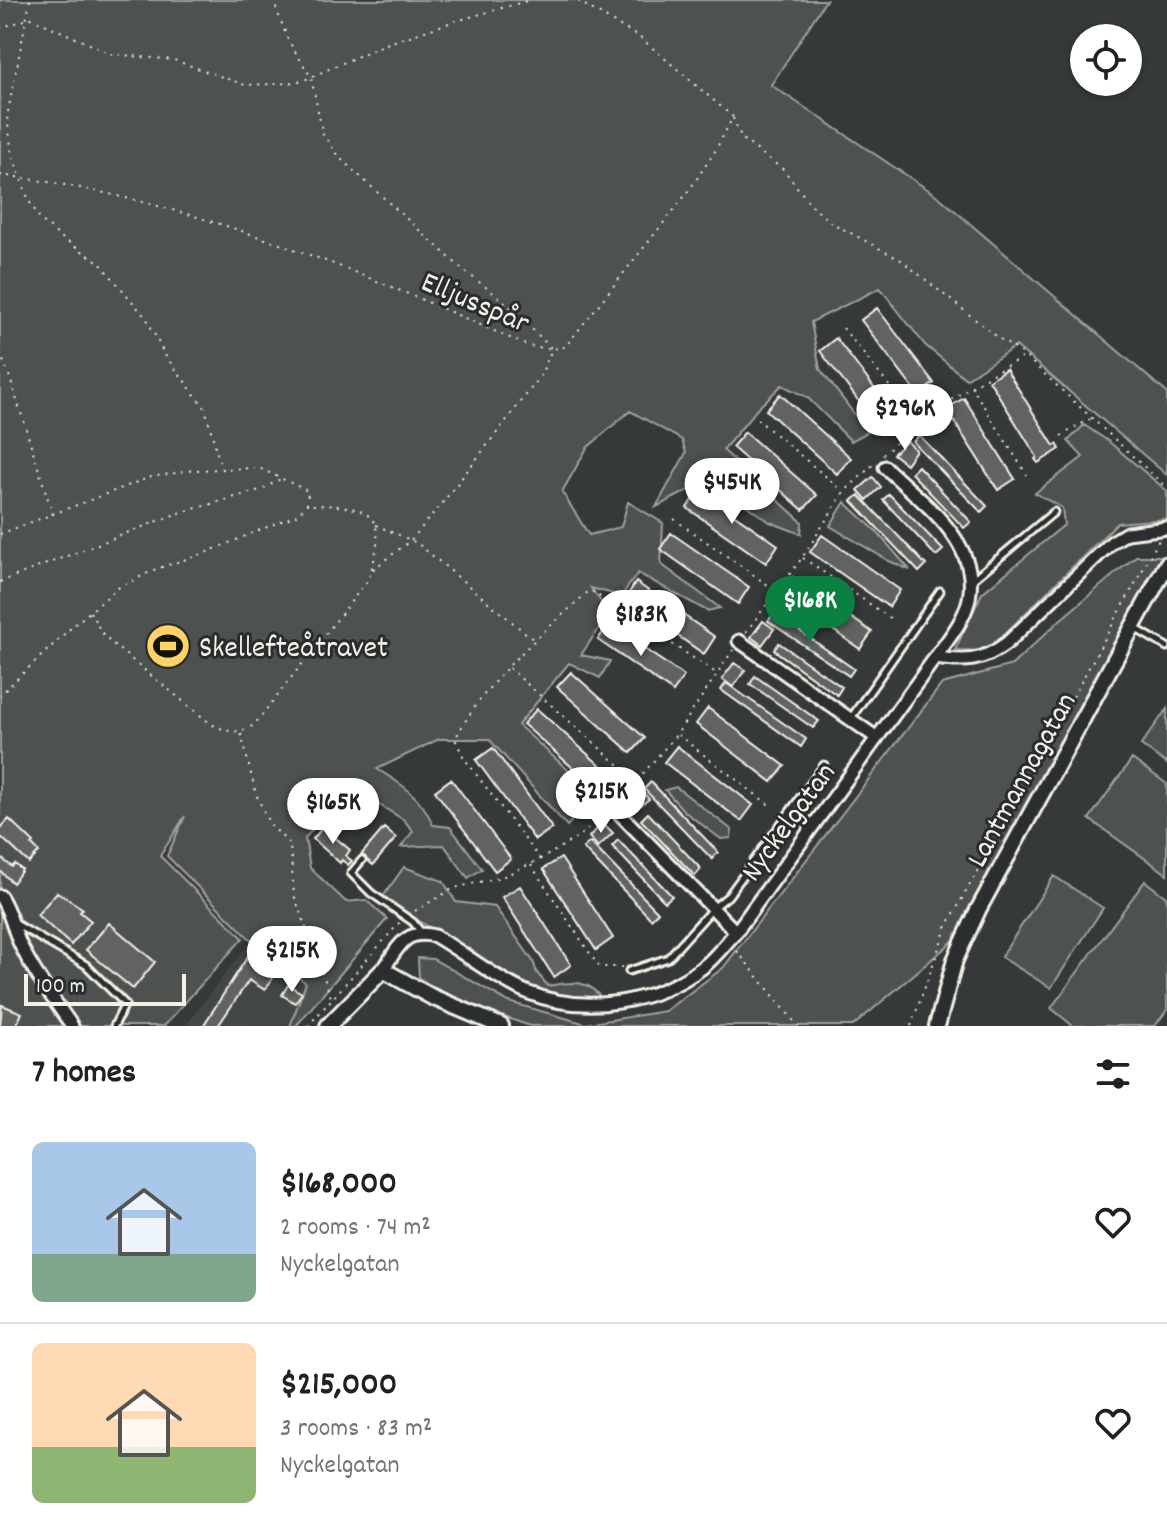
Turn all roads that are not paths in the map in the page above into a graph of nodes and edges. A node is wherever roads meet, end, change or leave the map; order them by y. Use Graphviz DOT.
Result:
graph roads {
  1 [pos="885,467"];
  2 [pos="1054,512"];
  3 [pos="1166,528"];
  4 [pos="1167,564"];
  5 [pos="969,583"];
  6 [pos="940,591"];
  7 [pos="1132,627"];
  8 [pos="739,641"];
  9 [pos="1167,647"];
  10 [pos="935,658"];
  11 [pos="851,719"];
  12 [pos="877,738"];
  13 [pos="824,765"];
  14 [pos="614,808"];
  15 [pos="362,860"];
  16 [pos="0,896"];
  17 [pos="713,908"];
  18 [pos="13,923"];
  19 [pos="422,932"];
  20 [pos="736,932"];
  21 [pos="383,970"];
  22 [pos="629,971"];
  23 [pos="72,1026"];
  24 [pos="114,1026"];
  25 [pos="328,1026"];
  26 [pos="501,1026"];
  27 [pos="937,1026"];
  1 -- 5 [label="street, Nyckelgatan"];
  2 -- 5 [label="lane"];
  3 -- 10 [label="street"];
  4 -- 7 [label="street, Lantmannagatan"];
  5 -- 10 [label="street, Nyckelgatan"];
  6 -- 11 [label="lane"];
  7 -- 9 [label="lane"];
  7 -- 27 [label="street, Lantmannagatan"];
  8 -- 11 [label="street"];
  10 -- 12 [label="street, Nyckelgatan"];
  11 -- 12 [label="street"];
  12 -- 20 [label="street, Nyckelgatan"];
  13 -- 17 [label="lane"];
  14 -- 17 [label="street, Nyckelgatan"];
  15 -- 19 [label="lane"];
  16 -- 18 [label="street"];
  17 -- 20 [label="street, Nyckelgatan"];
  17 -- 22 [label="lane"];
  18 -- 23 [label="street"];
  18 -- 24 [label="lane"];
  19 -- 20 [label="street, Nyckelgatan"];
  19 -- 21 [label="street"];
  21 -- 25 [label="street"];
  21 -- 26 [label="street"];
}
